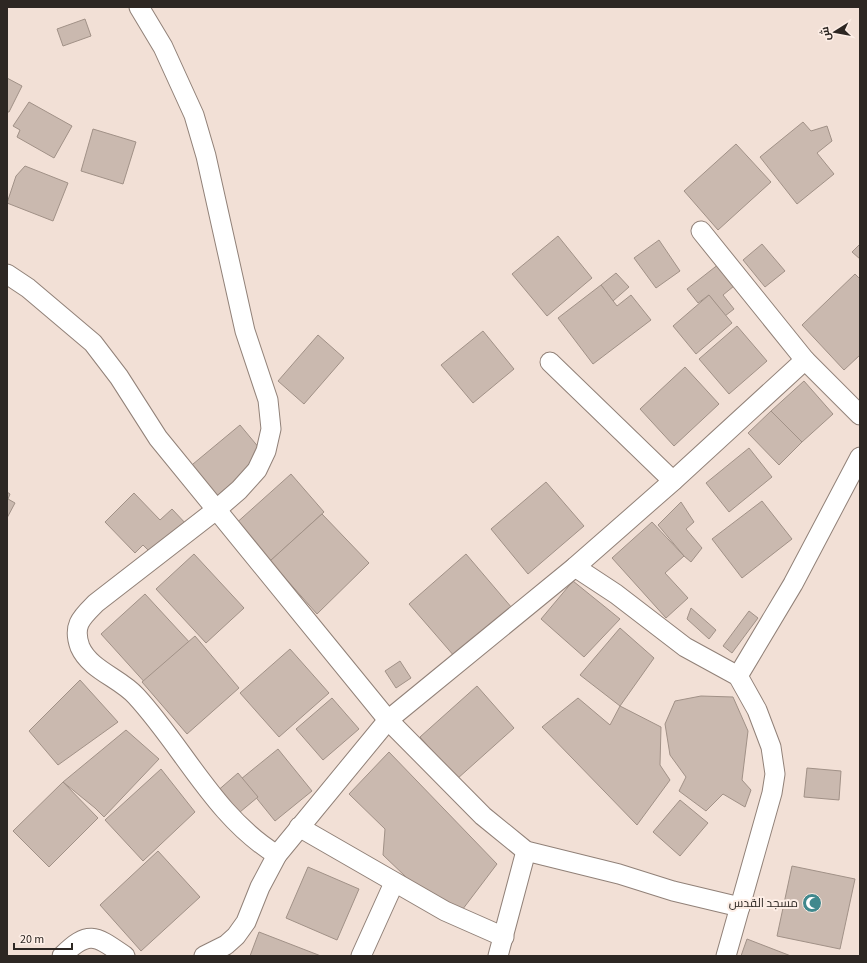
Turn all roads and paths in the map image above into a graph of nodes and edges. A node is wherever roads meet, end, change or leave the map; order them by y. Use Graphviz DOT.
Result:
graph roads {
  1 [pos="139,7"];
  2 [pos="701,231"];
  3 [pos="7,274"];
  4 [pos="805,360"];
  5 [pos="550,362"];
  6 [pos="860,415"];
  7 [pos="860,457"];
  8 [pos="673,482"];
  9 [pos="216,510"];
  10 [pos="575,567"];
  11 [pos="738,676"];
  12 [pos="388,720"];
  13 [pos="299,827"];
  14 [pos="526,851"];
  15 [pos="277,855"];
  16 [pos="394,883"];
  17 [pos="740,907"];
  18 [pos="504,937"];
  19 [pos="62,956"];
  20 [pos="124,956"];
  21 [pos="204,956"];
  22 [pos="361,956"];
  23 [pos="498,956"];
  24 [pos="726,956"];
  1 -- 9 [label="street"];
  2 -- 4 [label="street"];
  3 -- 9 [label="street"];
  4 -- 6 [label="street"];
  4 -- 8 [label="street"];
  5 -- 8 [label="street"];
  7 -- 11 [label="street"];
  8 -- 10 [label="street"];
  9 -- 12 [label="street"];
  9 -- 15 [label="street"];
  10 -- 11 [label="street"];
  10 -- 12 [label="street"];
  11 -- 17 [label="street"];
  12 -- 13 [label="street"];
  12 -- 14 [label="street"];
  13 -- 15 [label="street"];
  13 -- 16 [label="street"];
  14 -- 17 [label="street"];
  14 -- 18 [label="street"];
  15 -- 21 [label="street"];
  16 -- 18 [label="street"];
  16 -- 22 [label="street"];
  17 -- 24 [label="street"];
  18 -- 23 [label="street"];
  19 -- 20 [label="street"];
}
